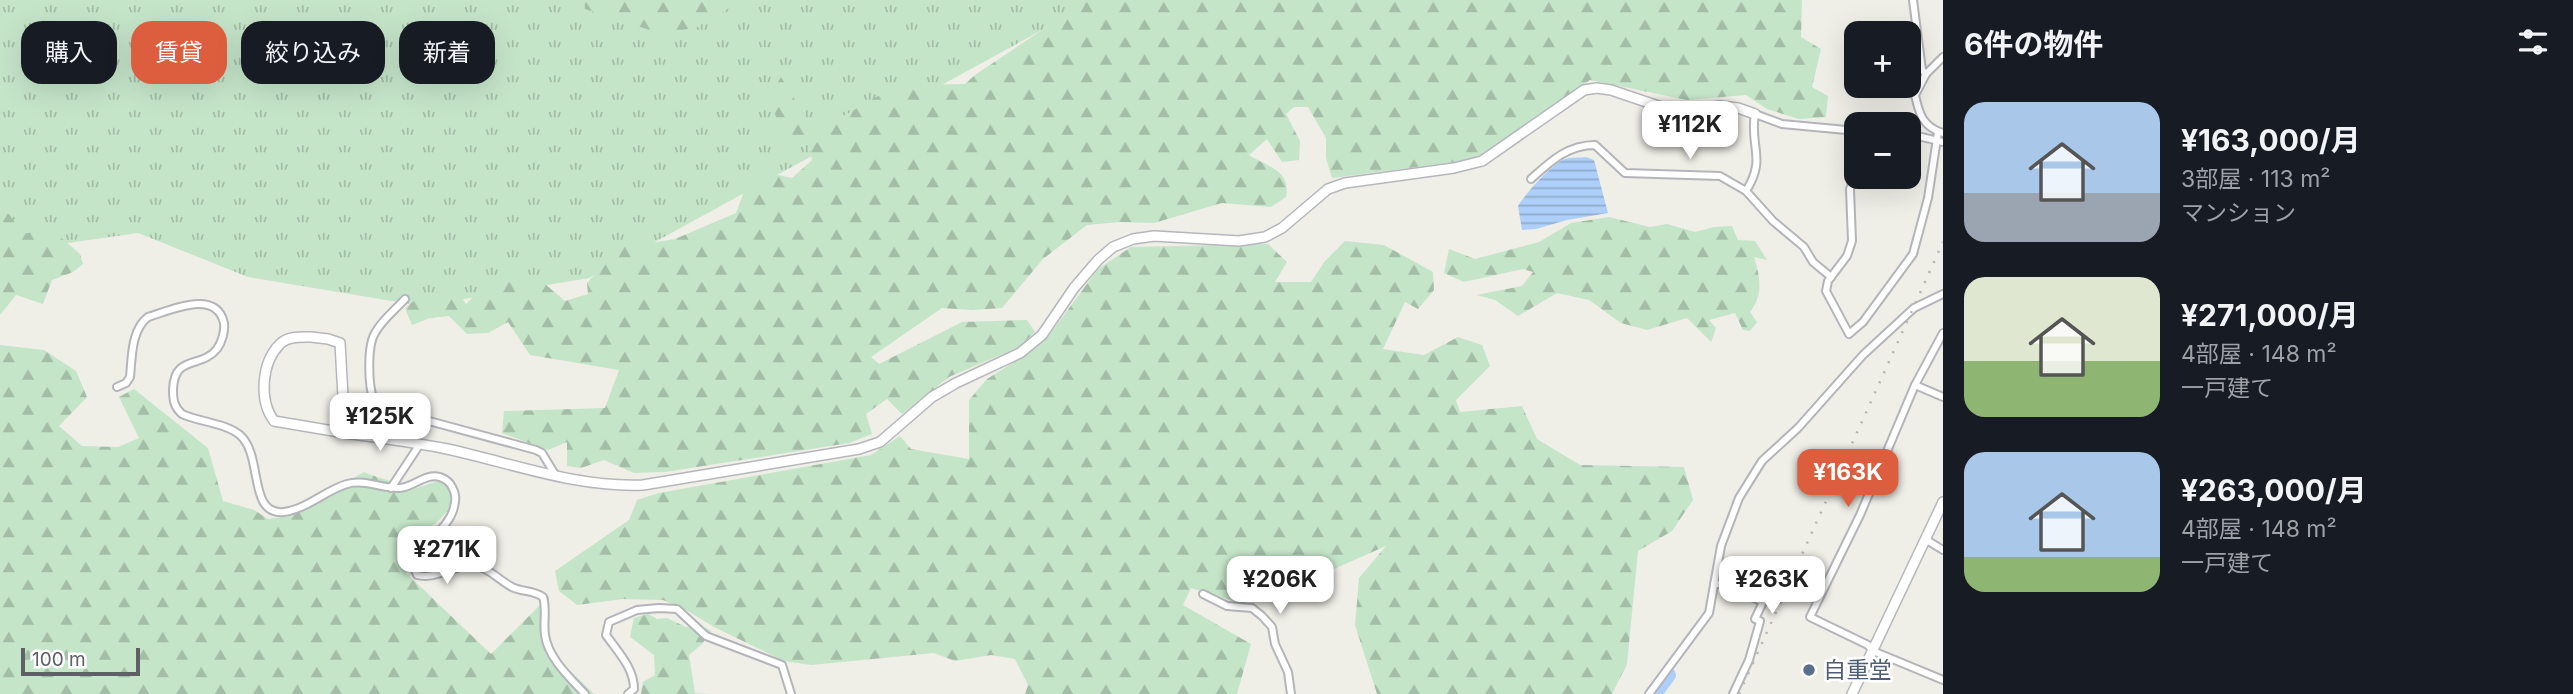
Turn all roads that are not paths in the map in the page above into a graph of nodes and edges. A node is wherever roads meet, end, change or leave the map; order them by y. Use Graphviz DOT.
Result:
graph roads {
  1 [pos="1913,0"];
  2 [pos="1943,57"];
  3 [pos="1926,74"];
  4 [pos="1755,114"];
  5 [pos="1844,130"];
  6 [pos="1941,132"];
  7 [pos="1921,138"];
  8 [pos="1940,142"];
  9 [pos="1531,179"];
  10 [pos="1850,189"];
  11 [pos="1746,191"];
  12 [pos="1831,277"];
  13 [pos="1943,293"];
  14 [pos="405,299"];
  15 [pos="1943,332"];
  16 [pos="1915,385"];
  17 [pos="117,387"];
  18 [pos="1943,397"];
  19 [pos="345,433"];
  20 [pos="420,444"];
  21 [pos="556,476"];
  22 [pos="391,488"];
  23 [pos="1943,502"];
  24 [pos="1926,539"];
  25 [pos="1943,550"];
  26 [pos="1714,584"];
  27 [pos="1203,594"];
  28 [pos="1873,651"];
  29 [pos="1943,680"];
  30 [pos="585,694"];
  31 [pos="628,694"];
  32 [pos="791,694"];
  33 [pos="1290,694"];
  34 [pos="1649,694"];
  35 [pos="1733,694"];
  36 [pos="1852,694"];
  1 -- 3 [label="street"];
  2 -- 3 [label="street"];
  3 -- 6 [label="street"];
  4 -- 5 [label="street"];
  4 -- 11 [label="street"];
  4 -- 21 [label="street"];
  6 -- 8 [label="street"];
  7 -- 8 [label="street"];
  8 -- 12 [label="street"];
  9 -- 11 [label="street"];
  10 -- 12 [label="street"];
  11 -- 12 [label="street"];
  13 -- 26 [label="street"];
  14 -- 21 [label="street"];
  15 -- 16 [label="street"];
  16 -- 18 [label="street"];
  16 -- 28 [label="street"];
  17 -- 22 [label="street"];
  19 -- 19 [label="street"];
  19 -- 20 [label="street"];
  20 -- 21 [label="street"];
  20 -- 22 [label="street"];
  22 -- 30 [label="street"];
  23 -- 24 [label="street"];
  24 -- 25 [label="street"];
  24 -- 28 [label="street"];
  26 -- 34 [label="street"];
  26 -- 35 [label="street"];
  27 -- 33 [label="street"];
  28 -- 29 [label="street"];
  28 -- 36 [label="street"];
  31 -- 32 [label="street"];
}
